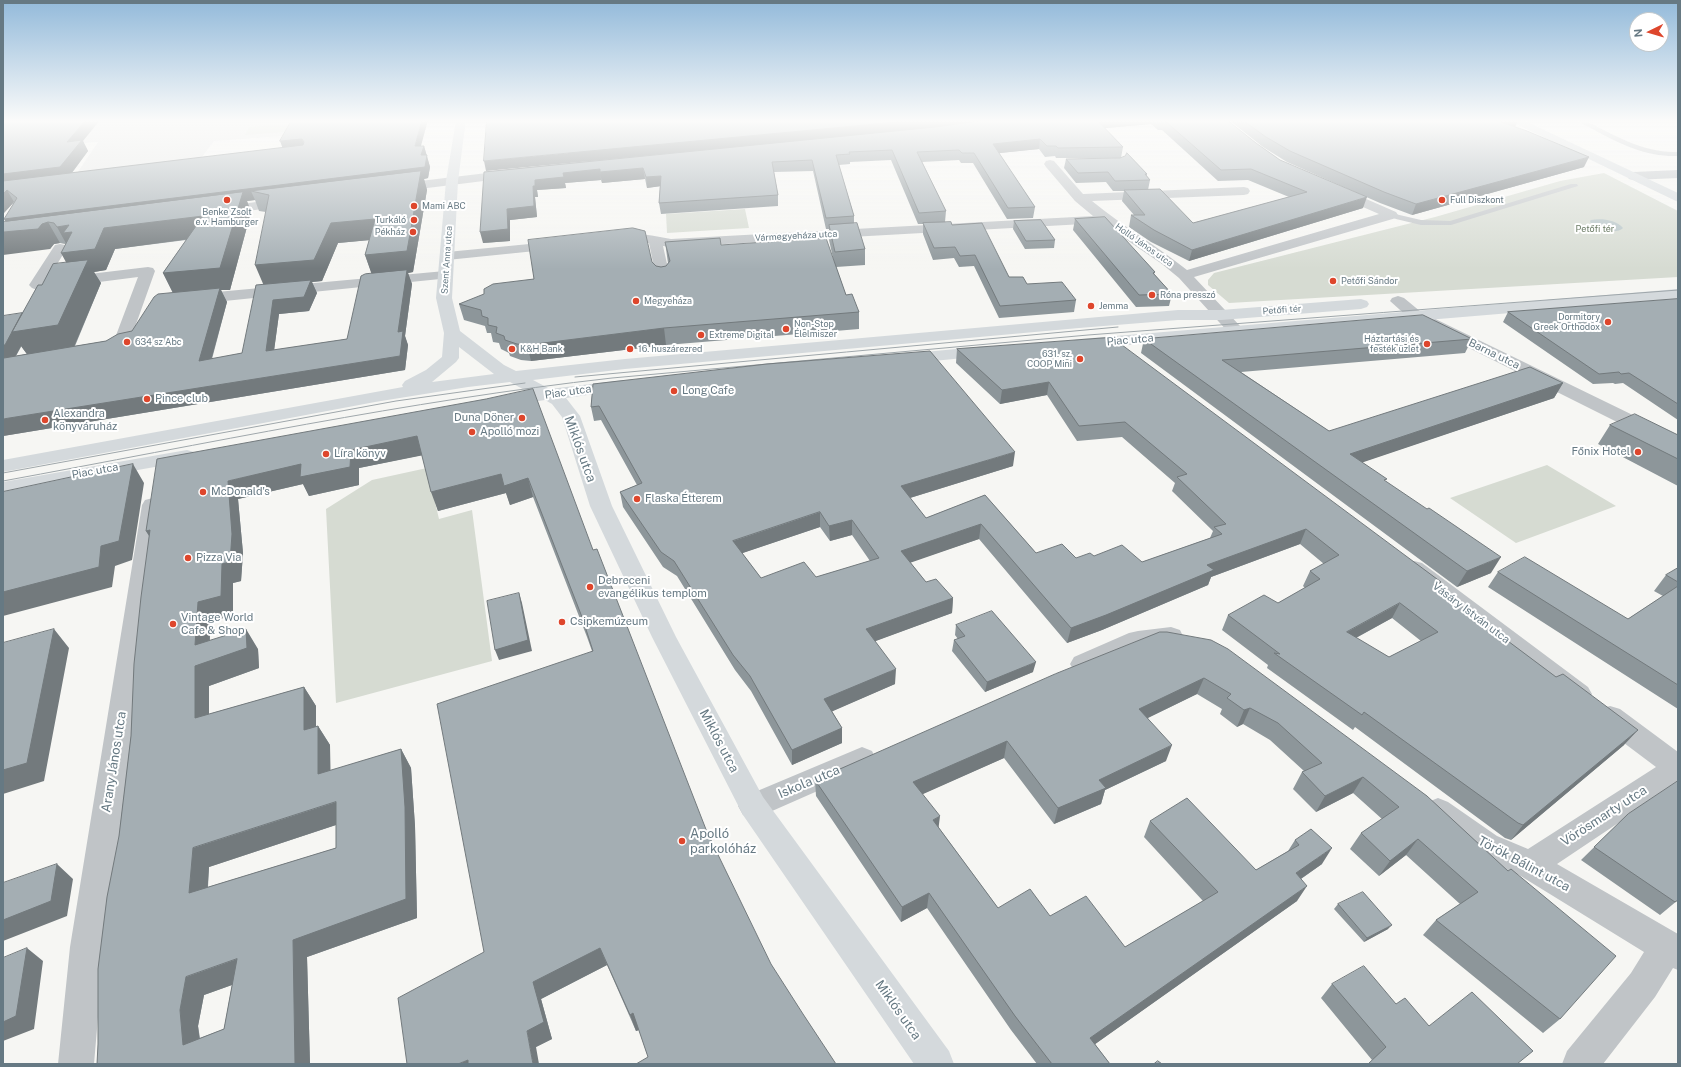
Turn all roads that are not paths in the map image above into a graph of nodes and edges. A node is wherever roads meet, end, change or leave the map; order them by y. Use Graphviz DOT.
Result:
graph roads {
  1 [pos="454,170"];
  2 [pos="1055,170"];
  3 [pos="1620,170"];
  4 [pos="1632,170"];
  5 [pos="522,173"];
  6 [pos="1678,174"];
  7 [pos="1633,176"];
  8 [pos="452,181"];
  9 [pos="1325,186"];
  10 [pos="1574,186"];
  11 [pos="380,190"];
  12 [pos="1244,191"];
  13 [pos="1080,198"];
  14 [pos="1678,198"];
  15 [pos="295,201"];
  16 [pos="203,213"];
  17 [pos="1391,215"];
  18 [pos="1105,219"];
  19 [pos="602,240"];
  20 [pos="655,240"];
  21 [pos="572,244"];
  22 [pos="60,248"];
  23 [pos="447,256"];
  24 [pos="445,275"];
  25 [pos="1184,275"];
  26 [pos="663,277"];
  27 [pos="1678,281"];
  28 [pos="60,282"];
  29 [pos="1678,294"];
  30 [pos="1484,295"];
  31 [pos="53,296"];
  32 [pos="184,300"];
  33 [pos="1385,302"];
  34 [pos="152,304"];
  35 [pos="136,305"];
  36 [pos="1418,307"];
  37 [pos="1221,315"];
  38 [pos="1235,330"];
  39 [pos="452,333"];
  40 [pos="1112,342"];
  41 [pos="1066,345"];
  42 [pos="1005,349"];
  43 [pos="86,354"];
  44 [pos="887,360"];
  45 [pos="1136,360"];
  46 [pos="612,366"];
  47 [pos="514,377"];
  48 [pos="635,383"];
  49 [pos="548,394"];
  50 [pos="375,397"];
  51 [pos="489,402"];
  52 [pos="573,403"];
  53 [pos="1678,445"];
  54 [pos="207,453"];
  55 [pos="158,461"];
  56 [pos="3,466"];
  57 [pos="3,488"];
  58 [pos="1397,557"];
  59 [pos="1194,640"];
  60 [pos="1058,675"];
  61 [pos="883,750"];
  62 [pos="1678,768"];
  63 [pos="1416,794"];
  64 [pos="753,806"];
  65 [pos="1530,865"];
  66 [pos="1673,949"];
  67 [pos="76,1064"];
  68 [pos="936,1064"];
  69 [pos="1580,1064"];
  1 -- 8 [label="street, Szent Anna utca"];
  2 -- 13 [label="street, Holló János utca"];
  3 -- 7 [label="street"];
  4 -- 7 [label="street"];
  5 -- 8 [label="street"];
  6 -- 7 [label="street"];
  7 -- 14 [label="street"];
  8 -- 11 [label="street"];
  8 -- 23 [label="street, Szent Anna utca"];
  9 -- 17 [label="street"];
  10 -- 17 [label="lane"];
  12 -- 13 [label="street"];
  13 -- 18 [label="street, Holló János utca"];
  15 -- 16 [label="street"];
  17 -- 25 [label="street"];
  18 -- 20 [label="street, Vármegyeháza utca"];
  18 -- 25 [label="street, Holló János utca"];
  19 -- 20 [label="street, Vármegyeháza utca"];
  20 -- 26 [label="street"];
  21 -- 23 [label="street"];
  22 -- 28 [label="street"];
  23 -- 24 [label="street, Szent Anna utca"];
  24 -- 32 [label="street"];
  24 -- 39 [label="street, Szent Anna utca"];
  25 -- 37 [label="street, Holló János utca"];
  27 -- 30 [label="street"];
  28 -- 31 [label="lane"];
  28 -- 35 [label="street"];
  29 -- 36 [label="street, Petőfi tér"];
  33 -- 36 [label="street, Barna utca"];
  33 -- 37 [label="street, Petőfi tér"];
  34 -- 35 [label="street"];
  35 -- 43 [label="street"];
  36 -- 38 [label="street, Petőfi tér"];
  36 -- 53 [label="street, Barna utca"];
  37 -- 38 [label="street, Holló János utca"];
  37 -- 46 [label="street, Piac utca"];
  38 -- 40 [label="street, Piac utca"];
  39 -- 47 [label="street"];
  39 -- 50 [label="street, Szent Anna utca"];
  40 -- 41 [label="street, Piac utca"];
  40 -- 45 [label="street"];
  42 -- 44 [label="street"];
  46 -- 47 [label="street, Piac utca"];
  46 -- 52 [label="street"];
  47 -- 49 [label="street"];
  47 -- 50 [label="street, Piac utca"];
  48 -- 52 [label="street, Piac utca"];
  49 -- 51 [label="street, Piac utca"];
  49 -- 52 [label="street, Piac utca"];
  49 -- 52 [label="street, Miklós utca"];
  50 -- 56 [label="street, Piac utca"];
  52 -- 64 [label="street, Miklós utca"];
  54 -- 55 [label="street, Piac utca"];
  55 -- 57 [label="street, Piac utca"];
  55 -- 67 [label="street, Arany János utca"];
  58 -- 62 [label="street, Vásáry István utca"];
  59 -- 60 [label="street"];
  61 -- 64 [label="street, Iskola utca"];
  62 -- 65 [label="street, Vörösmarty utca"];
  63 -- 65 [label="street, Török Bálint utca"];
  64 -- 68 [label="street, Miklós utca"];
  65 -- 66 [label="street, Török Bálint utca"];
  66 -- 69 [label="street"];
}
